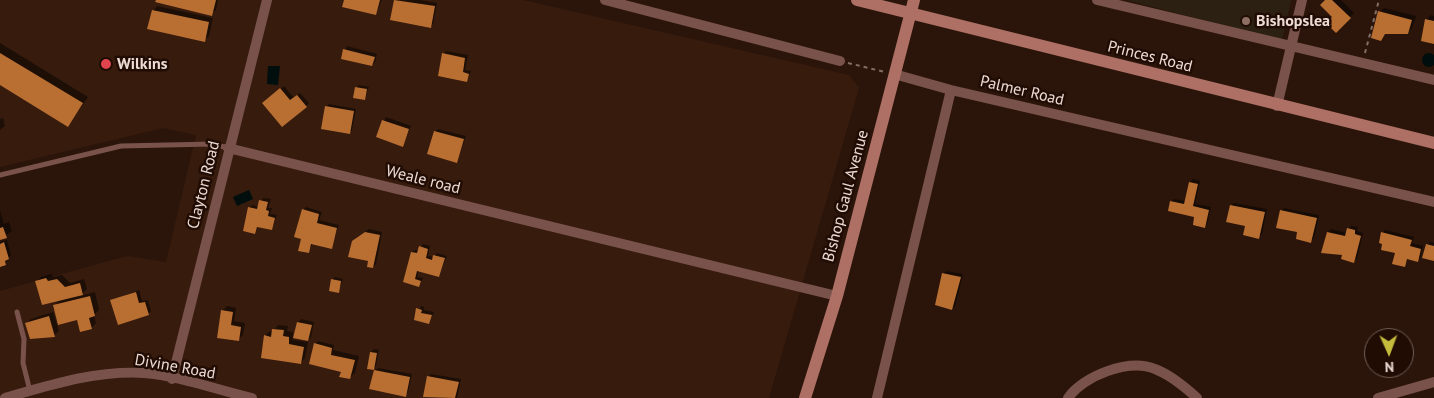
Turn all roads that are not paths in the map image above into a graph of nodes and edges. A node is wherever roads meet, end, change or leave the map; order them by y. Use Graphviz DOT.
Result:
graph roads {
  1 [pos="267,0"];
  2 [pos="605,0"];
  3 [pos="857,0"];
  4 [pos="1097,0"];
  5 [pos="1302,0"];
  6 [pos="913,6"];
  7 [pos="1292,46"];
  8 [pos="840,61"];
  9 [pos="894,74"];
  10 [pos="1434,80"];
  11 [pos="951,90"];
  12 [pos="1277,106"];
  13 [pos="1434,144"];
  14 [pos="228,148"];
  15 [pos="0,175"];
  16 [pos="1434,202"];
  17 [pos="837,296"];
  18 [pos="17,312"];
  19 [pos="172,379"];
  20 [pos="1434,382"];
  21 [pos="30,391"];
  22 [pos="5,398"];
  23 [pos="252,398"];
  24 [pos="805,398"];
  25 [pos="877,398"];
  26 [pos="1068,398"];
  27 [pos="1197,398"];
  28 [pos="1378,398"];
  1 -- 14 [label="street, Clayton Road"];
  2 -- 8 [label="street"];
  3 -- 6 [label="main road, Princes Road"];
  4 -- 7 [label="street"];
  5 -- 7 [label="street"];
  6 -- 9 [label="main road, Bishop Gaul Avenue"];
  6 -- 12 [label="main road, Princes Road"];
  7 -- 10 [label="street"];
  7 -- 12 [label="street"];
  9 -- 11 [label="street, Palmer Road"];
  9 -- 17 [label="main road, Bishop Gaul Avenue"];
  11 -- 16 [label="street, Palmer Road"];
  11 -- 25 [label="street"];
  12 -- 13 [label="main road, Princes Road"];
  14 -- 15 [label="lane, Weale road"];
  14 -- 17 [label="street, Weale road"];
  14 -- 19 [label="street, Clayton Road"];
  17 -- 24 [label="main road, Bishop Gaul Avenue"];
  18 -- 21 [label="lane"];
  19 -- 21 [label="street, Divine Road"];
  19 -- 23 [label="street, Divine Road"];
  20 -- 28 [label="street"];
  21 -- 22 [label="street, Divine Road"];
  26 -- 27 [label="street"];
}
